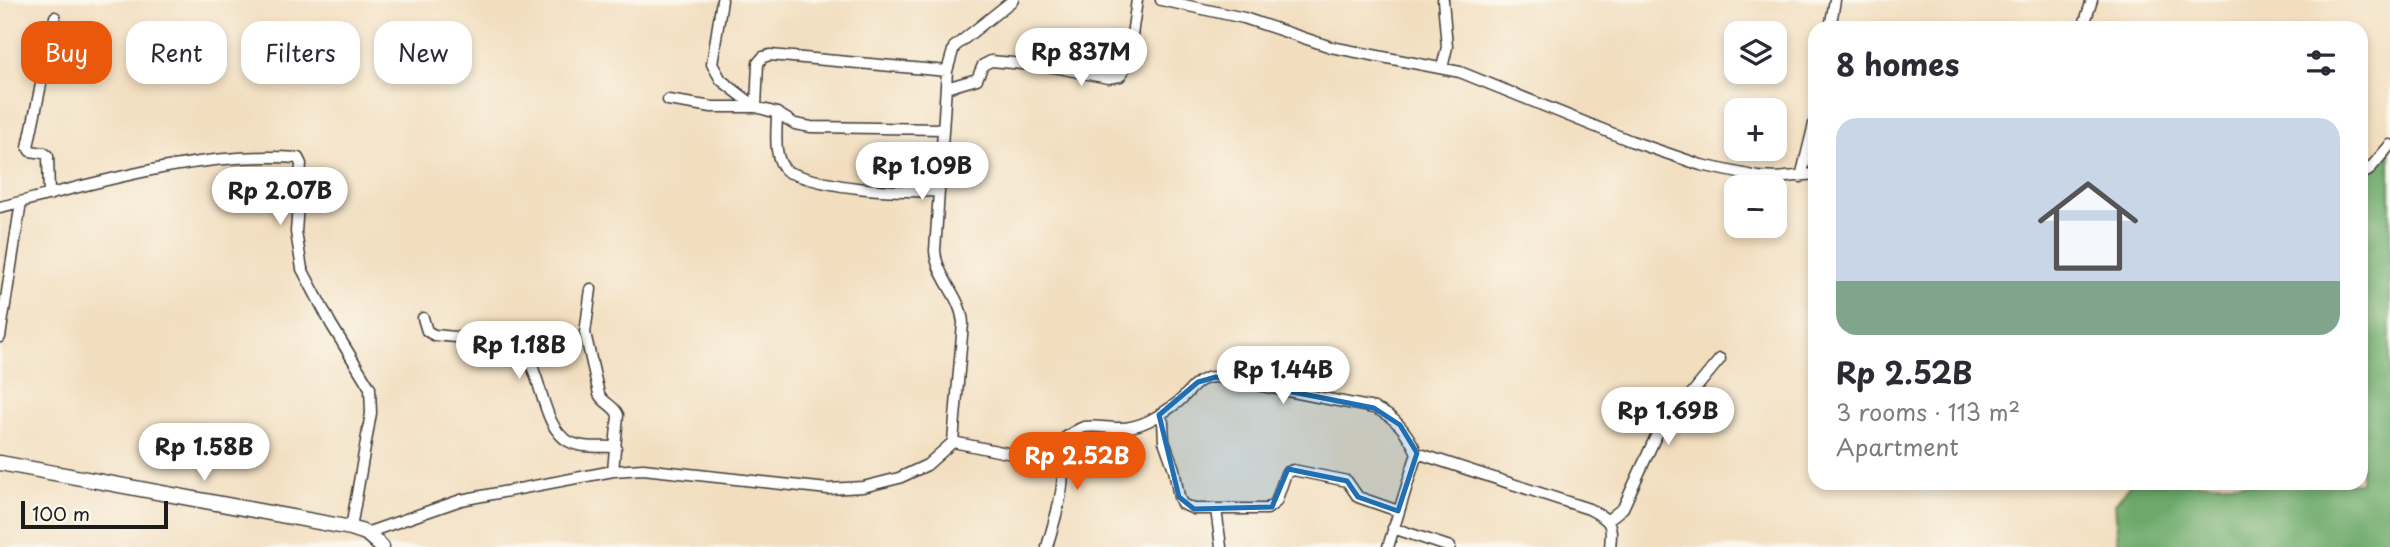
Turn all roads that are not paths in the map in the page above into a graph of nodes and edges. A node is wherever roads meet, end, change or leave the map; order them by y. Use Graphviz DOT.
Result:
graph roads {
  1 [pos="722,0"];
  2 [pos="1013,0"];
  3 [pos="1137,0"];
  4 [pos="1161,0"];
  5 [pos="1443,0"];
  6 [pos="1835,0"];
  7 [pos="2092,0"];
  8 [pos="55,17"];
  9 [pos="1831,21"];
  10 [pos="2085,21"];
  11 [pos="1442,68"];
  12 [pos="947,71"];
  13 [pos="946,88"];
  14 [pos="668,100"];
  15 [pos="756,107"];
  16 [pos="777,113"];
  17 [pos="943,129"];
  18 [pos="2390,145"];
  19 [pos="1808,148"];
  20 [pos="2368,171"];
  21 [pos="1808,176"];
  22 [pos="1801,177"];
  23 [pos="939,191"];
  24 [pos="49,195"];
  25 [pos="21,202"];
  26 [pos="0,207"];
  27 [pos="591,289"];
  28 [pos="423,318"];
  29 [pos="0,337"];
  30 [pos="1720,359"];
  31 [pos="1159,415"];
  32 [pos="953,442"];
  33 [pos="616,447"];
  34 [pos="1053,449"];
  35 [pos="1417,453"];
  36 [pos="0,463"];
  37 [pos="613,471"];
  38 [pos="1216,509"];
  39 [pos="1398,511"];
  40 [pos="1609,519"];
  41 [pos="351,528"];
  42 [pos="1393,528"];
  43 [pos="366,533"];
  44 [pos="382,547"];
  45 [pos="1047,547"];
  46 [pos="1221,547"];
  47 [pos="1388,547"];
  48 [pos="1450,547"];
  49 [pos="1610,547"];
  1 -- 15 [label="street"];
  2 -- 12 [label="street"];
  3 -- 13 [label="street"];
  4 -- 11 [label="street"];
  5 -- 11 [label="street"];
  6 -- 9 [label="street"];
  7 -- 10 [label="street"];
  8 -- 24 [label="street"];
  11 -- 22 [label="street"];
  12 -- 13 [label="street"];
  12 -- 15 [label="street"];
  13 -- 17 [label="street"];
  14 -- 15 [label="street"];
  15 -- 16 [label="street"];
  16 -- 17 [label="street"];
  16 -- 23 [label="street"];
  17 -- 23 [label="street"];
  18 -- 20 [label="street"];
  19 -- 22 [label="street"];
  21 -- 22 [label="street"];
  23 -- 32 [label="street"];
  24 -- 25 [label="street"];
  24 -- 41 [label="street"];
  25 -- 26 [label="street"];
  25 -- 29 [label="street"];
  27 -- 33 [label="street"];
  28 -- 33 [label="street"];
  30 -- 40 [label="street"];
  31 -- 34 [label="street"];
  31 -- 35 [label="street"];
  31 -- 38 [label="street"];
  32 -- 34 [label="street"];
  32 -- 37 [label="street"];
  33 -- 37 [label="street"];
  34 -- 45 [label="street"];
  35 -- 39 [label="street"];
  35 -- 40 [label="street"];
  36 -- 41 [label="street"];
  37 -- 43 [label="street"];
  38 -- 39 [label="street"];
  38 -- 46 [label="street"];
  39 -- 42 [label="street"];
  40 -- 49 [label="street"];
  41 -- 43 [label="street"];
  42 -- 47 [label="street"];
  42 -- 48 [label="street"];
  43 -- 44 [label="street"];
}
